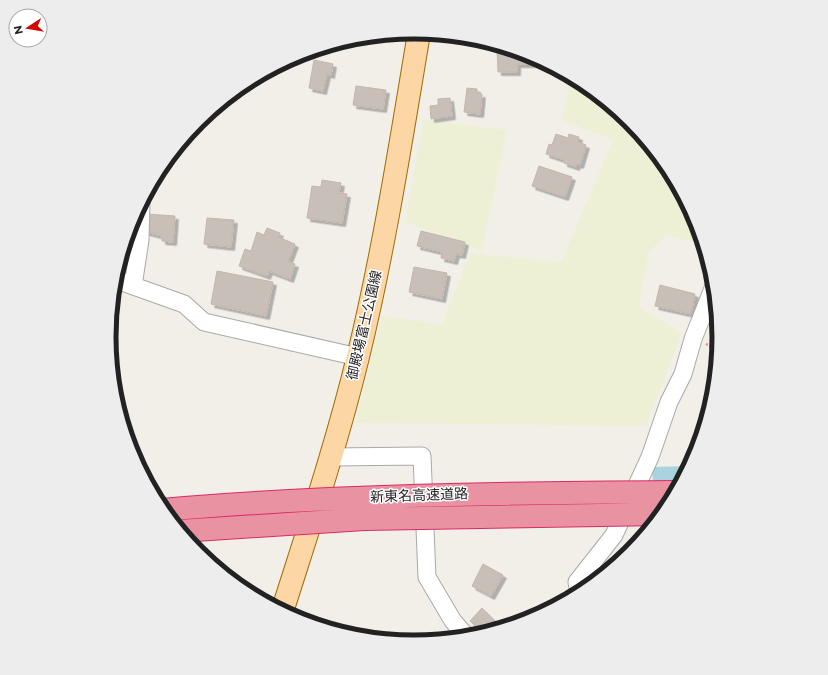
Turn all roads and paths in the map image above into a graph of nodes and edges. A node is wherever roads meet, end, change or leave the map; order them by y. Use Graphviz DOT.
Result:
graph roads {
  1 [pos="418,39"];
  2 [pos="141,216"];
  3 [pos="121,281"];
  4 [pos="133,286"];
  5 [pos="710,297"];
  6 [pos="358,357"];
  7 [pos="331,457"];
  8 [pos="670,492"];
  9 [pos="170,509"];
  10 [pos="654,514"];
  11 [pos="187,531"];
  12 [pos="578,587"];
  13 [pos="284,606"];
  14 [pos="462,632"];
  1 -- 6 [label="main road, 御殿場富士公園線"];
  2 -- 4 [label="street"];
  3 -- 4 [label="street"];
  4 -- 6 [label="street"];
  5 -- 12 [label="street"];
  6 -- 7 [label="main road, 御殿場富士公園線"];
  7 -- 13 [label="main road, 御殿場富士公園線"];
  7 -- 14 [label="street"];
  8 -- 9 [label="highway, 新東名高速道路, bridge"];
  10 -- 11 [label="highway, 新東名高速道路, bridge"];
}
